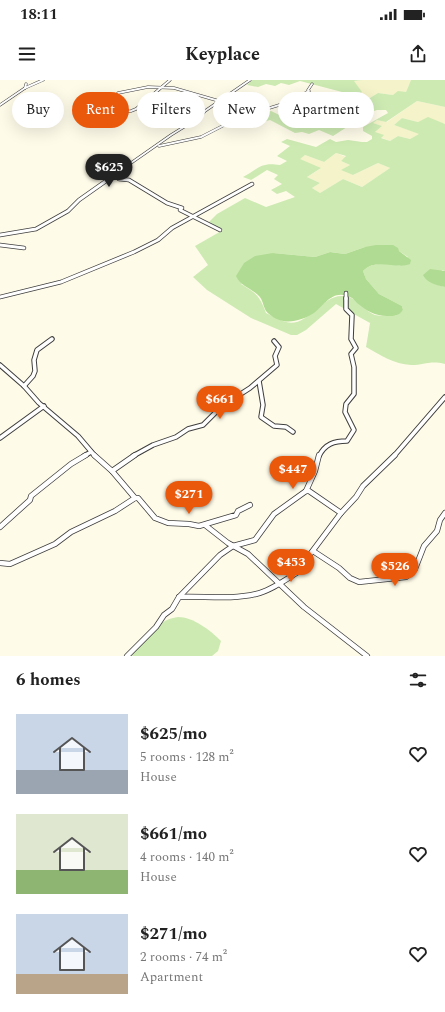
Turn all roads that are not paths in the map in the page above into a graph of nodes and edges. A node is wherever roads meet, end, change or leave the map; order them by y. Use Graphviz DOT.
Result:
graph roads {
  1 [pos="43,80"];
  2 [pos="170,80"];
  3 [pos="250,80"];
  4 [pos="26,84"];
  5 [pos="312,84"];
  6 [pos="163,87"];
  7 [pos="25,88"];
  8 [pos="123,92"];
  9 [pos="232,92"];
  10 [pos="213,99"];
  11 [pos="0,105"];
  12 [pos="213,106"];
  13 [pos="129,112"];
  14 [pos="155,148"];
  15 [pos="114,175"];
  16 [pos="252,184"];
  17 [pos="193,216"];
  18 [pos="220,230"];
  19 [pos="0,235"];
  20 [pos="0,245"];
  21 [pos="24,248"];
  22 [pos="346,293"];
  23 [pos="0,297"];
  24 [pos="52,339"];
  25 [pos="274,341"];
  26 [pos="0,365"];
  27 [pos="258,381"];
  28 [pos="24,386"];
  29 [pos="445,397"];
  30 [pos="44,406"];
  31 [pos="293,432"];
  32 [pos="0,438"];
  33 [pos="91,452"];
  34 [pos="112,471"];
  35 [pos="306,491"];
  36 [pos="135,498"];
  37 [pos="250,505"];
  38 [pos="341,512"];
  39 [pos="445,513"];
  40 [pos="205,525"];
  41 [pos="0,527"];
  42 [pos="233,546"];
  43 [pos="313,552"];
  44 [pos="0,563"];
  45 [pos="279,584"];
  46 [pos="179,597"];
  47 [pos="127,656"];
  48 [pos="367,656"];
  1 -- 7 [label="street"];
  2 -- 6 [label="street"];
  3 -- 9 [label="street"];
  4 -- 7 [label="street"];
  5 -- 14 [label="street"];
  6 -- 8 [label="street"];
  6 -- 10 [label="street"];
  6 -- 13 [label="street"];
  7 -- 11 [label="street"];
  12 -- 14 [label="street"];
  14 -- 15 [label="street"];
  15 -- 17 [label="street"];
  15 -- 19 [label="street"];
  16 -- 17 [label="street"];
  17 -- 18 [label="street"];
  17 -- 23 [label="street"];
  20 -- 21 [label="street"];
  22 -- 35 [label="street"];
  24 -- 28 [label="street"];
  25 -- 27 [label="street"];
  26 -- 28 [label="street"];
  27 -- 31 [label="street"];
  27 -- 34 [label="street"];
  28 -- 30 [label="street"];
  29 -- 38 [label="street"];
  30 -- 32 [label="street"];
  30 -- 33 [label="street"];
  33 -- 34 [label="street"];
  33 -- 41 [label="street"];
  34 -- 36 [label="street"];
  35 -- 38 [label="street"];
  35 -- 42 [label="street"];
  36 -- 40 [label="street"];
  36 -- 44 [label="street"];
  37 -- 40 [label="street"];
  38 -- 43 [label="street"];
  39 -- 43 [label="street"];
  40 -- 42 [label="street"];
  42 -- 45 [label="street"];
  42 -- 46 [label="street"];
  43 -- 45 [label="street"];
  45 -- 46 [label="street"];
  45 -- 48 [label="street"];
  46 -- 47 [label="street"];
}
